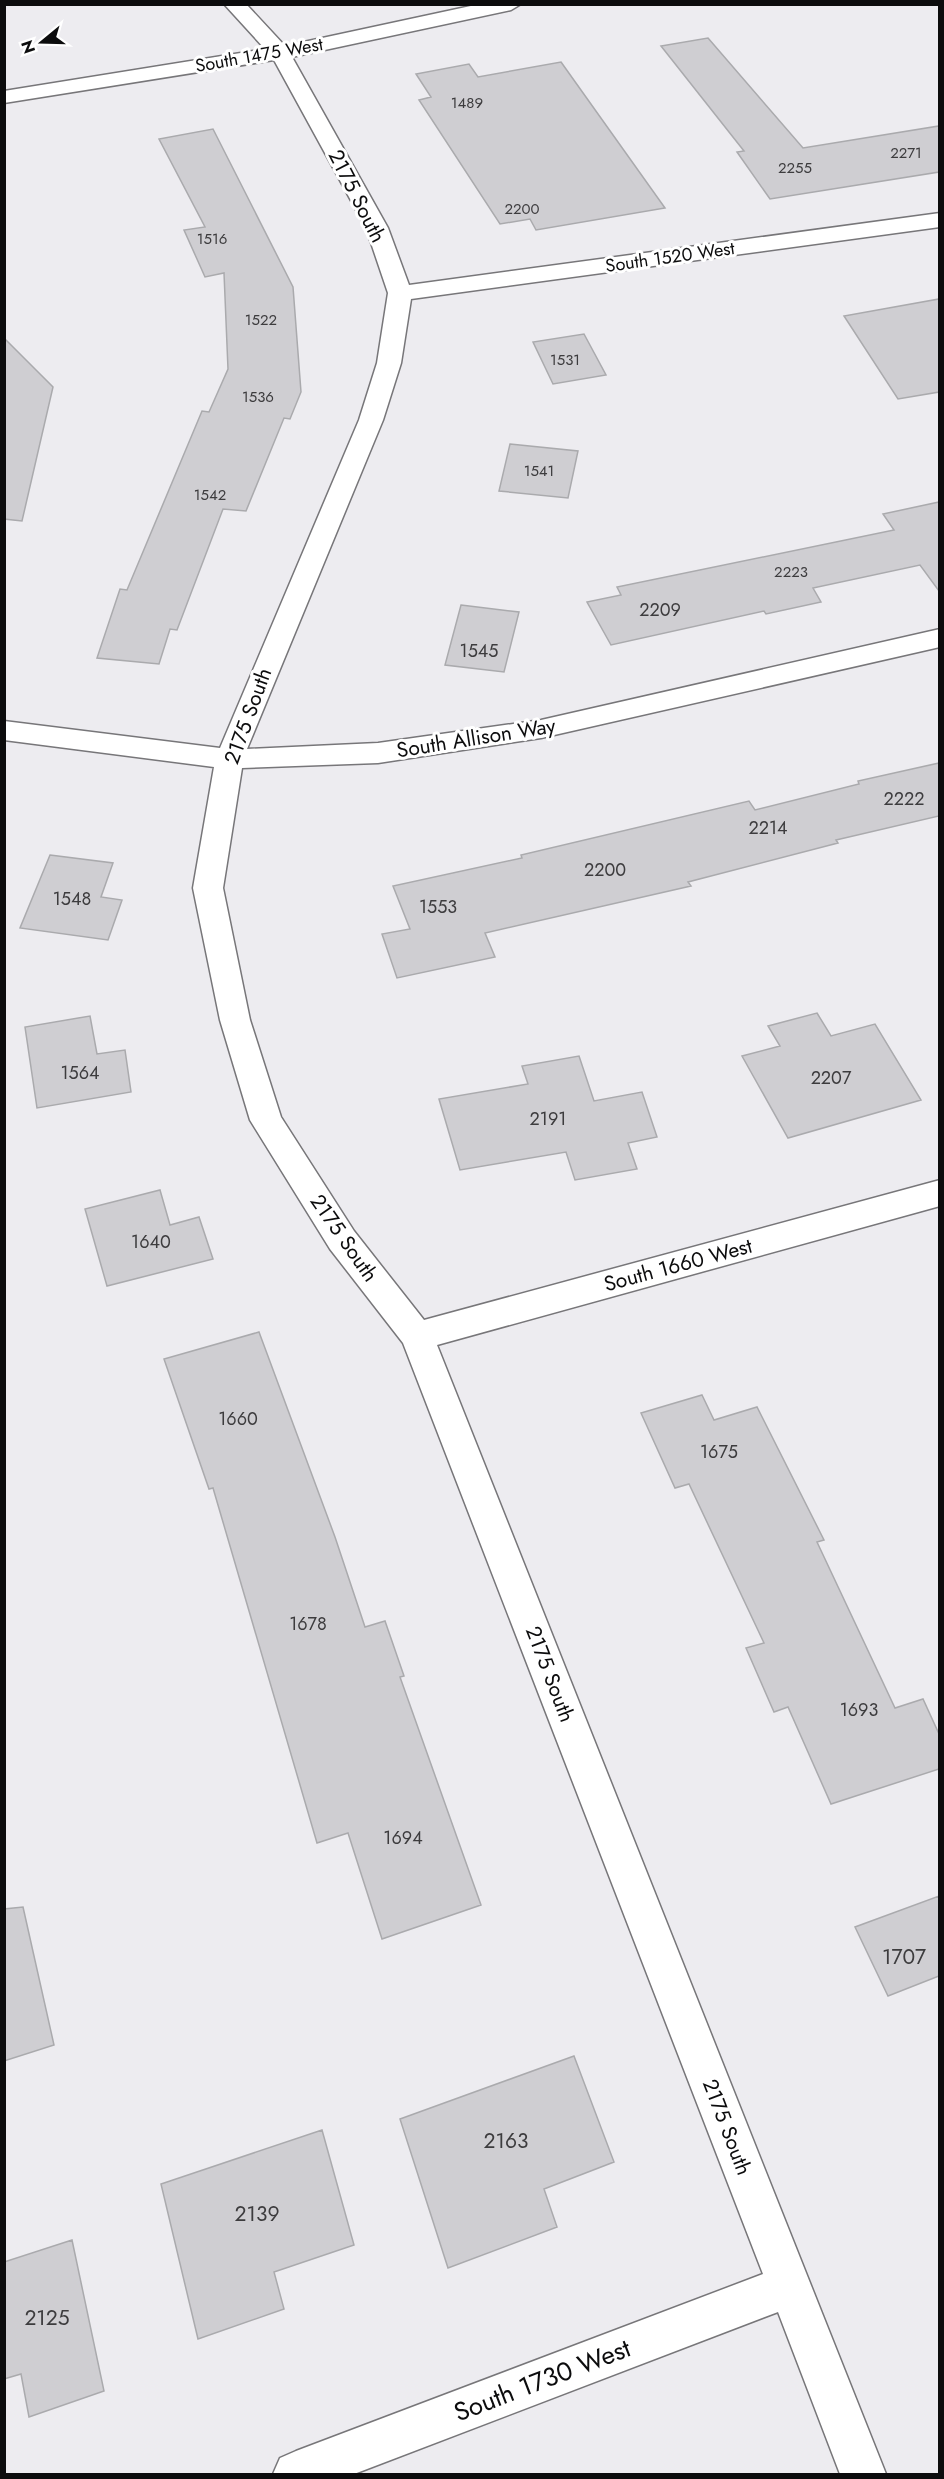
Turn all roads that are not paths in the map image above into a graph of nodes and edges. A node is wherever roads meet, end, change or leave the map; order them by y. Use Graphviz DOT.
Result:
graph roads {
  1 [pos="234,4"];
  2 [pos="511,4"];
  3 [pos="280,53"];
  4 [pos="4,97"];
  5 [pos="939,220"];
  6 [pos="400,293"];
  7 [pos="939,638"];
  8 [pos="4,730"];
  9 [pos="229,759"];
  10 [pos="939,1193"];
  11 [pos="417,1336"];
  12 [pos="789,2286"];
  13 [pos="296,2475"];
  14 [pos="863,2475"];
  1 -- 3 [label="street, 2175 South"];
  2 -- 3 [label="street, South 1475 West"];
  3 -- 4 [label="street, South 1475 West"];
  3 -- 6 [label="street, 2175 South"];
  5 -- 6 [label="street, South 1520 West"];
  6 -- 9 [label="street, 2175 South"];
  7 -- 9 [label="street, South Allison Way"];
  8 -- 9 [label="street, South Allison Way"];
  9 -- 11 [label="street, 2175 South"];
  10 -- 11 [label="street, South 1660 West"];
  11 -- 12 [label="street, 2175 South"];
  12 -- 13 [label="street, South 1730 West"];
  12 -- 14 [label="street, 2175 South"];
}
